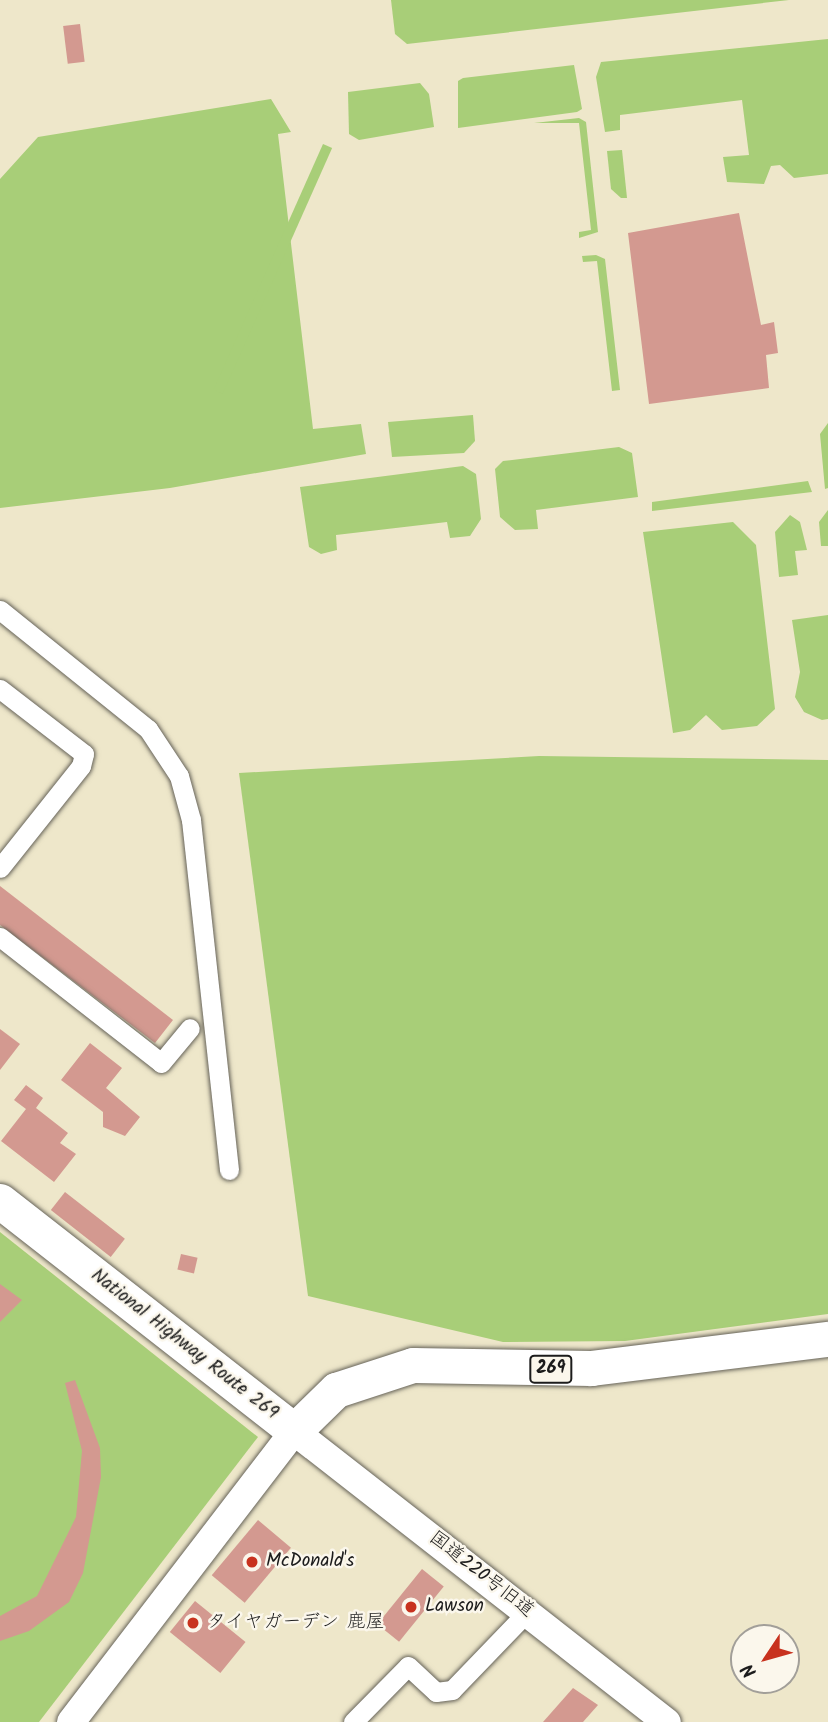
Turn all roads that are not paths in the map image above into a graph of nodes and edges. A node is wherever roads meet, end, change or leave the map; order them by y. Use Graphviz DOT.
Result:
graph roads {
  1 [pos="0,610"];
  2 [pos="0,689"];
  3 [pos="0,868"];
  4 [pos="0,937"];
  5 [pos="190,1028"];
  6 [pos="229,1170"];
  7 [pos="0,1201"];
  8 [pos="828,1339"];
  9 [pos="294,1431"];
  10 [pos="528,1611"];
  11 [pos="71,1722"];
  12 [pos="353,1722"];
  13 [pos="667,1722"];
  1 -- 6 [label="street"];
  2 -- 3 [label="street"];
  4 -- 5 [label="street"];
  7 -- 9 [label="highway, National Highway Route 269"];
  8 -- 9 [label="highway, National Highway Route 269 / 269"];
  9 -- 10 [label="street, 国道220号旧道"];
  9 -- 11 [label="street"];
  10 -- 12 [label="street"];
  10 -- 13 [label="street, 国道220号旧道"];
}
